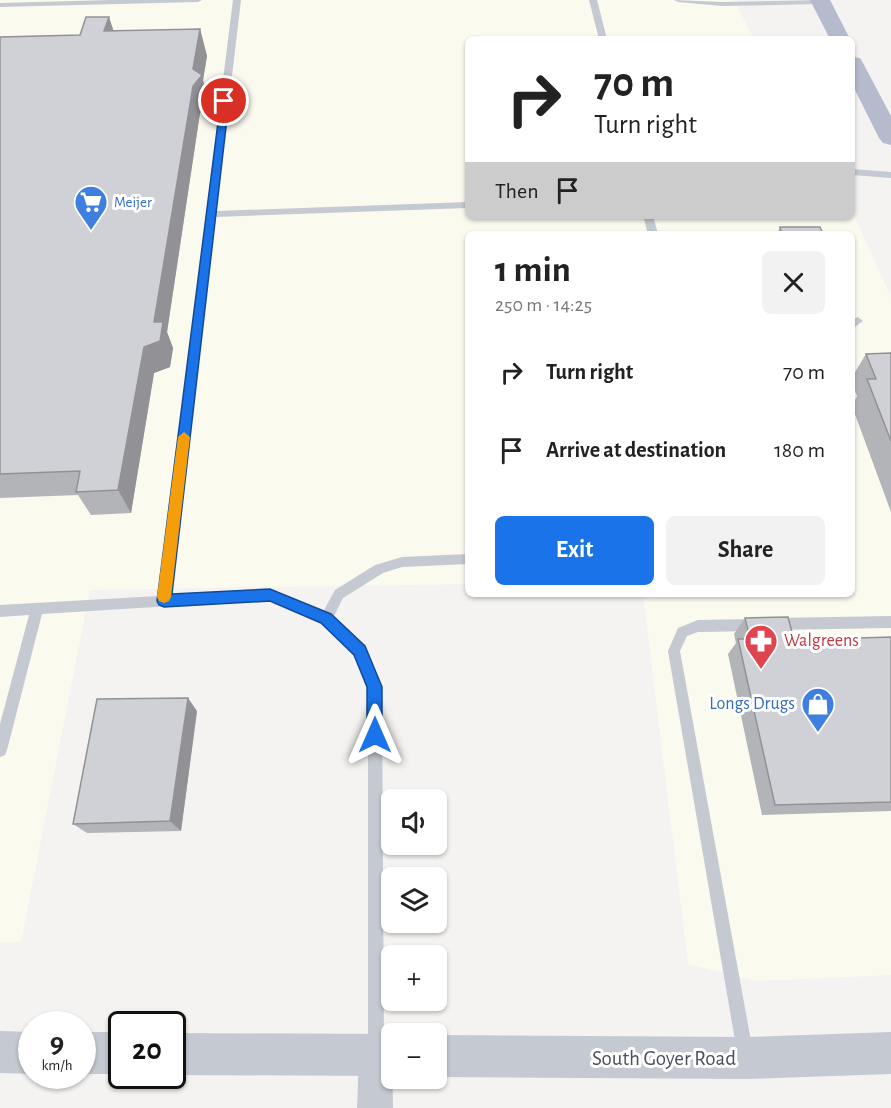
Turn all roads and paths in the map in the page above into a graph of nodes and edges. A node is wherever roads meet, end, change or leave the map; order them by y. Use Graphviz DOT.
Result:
graph roads {
  1 [pos="198,0"];
  2 [pos="237,0"];
  3 [pos="592,0"];
  4 [pos="678,0"];
  5 [pos="820,1"];
  6 [pos="0,5"];
  7 [pos="602,36"];
  8 [pos="838,36"];
  9 [pos="855,69"];
  10 [pos="891,138"];
  11 [pos="855,172"];
  12 [pos="891,175"];
  13 [pos="465,205"];
  14 [pos="211,214"];
  15 [pos="465,559"];
  16 [pos="164,601"];
  17 [pos="37,609"];
  18 [pos="0,610"];
  19 [pos="326,618"];
  20 [pos="891,622"];
  21 [pos="0,750"];
  22 [pos="383,1023"];
  23 [pos="0,1052"];
  24 [pos="18,1053"];
  25 [pos="891,1053"];
  26 [pos="186,1054"];
  27 [pos="381,1055"];
  28 [pos="447,1056"];
  29 [pos="746,1058"];
  30 [pos="381,1073"];
  31 [pos="375,1108"];
  1 -- 6 [label="lane"];
  2 -- 14 [label="lane"];
  3 -- 7 [label="lane"];
  4 -- 5 [label="lane"];
  5 -- 8 [label="main road"];
  9 -- 10 [label="main road"];
  11 -- 12 [label="lane"];
  13 -- 14 [label="lane"];
  14 -- 16 [label="lane"];
  15 -- 19 [label="lane"];
  16 -- 17 [label="lane"];
  16 -- 19 [label="lane"];
  17 -- 18 [label="lane"];
  17 -- 21 [label="lane"];
  19 -- 22 [label="lane"];
  20 -- 29 [label="lane"];
  23 -- 24 [label="street"];
  25 -- 29 [label="street, South Goyer Road"];
  26 -- 27 [label="street"];
  28 -- 29 [label="street, South Goyer Road"];
  30 -- 31 [label="street"];
}
